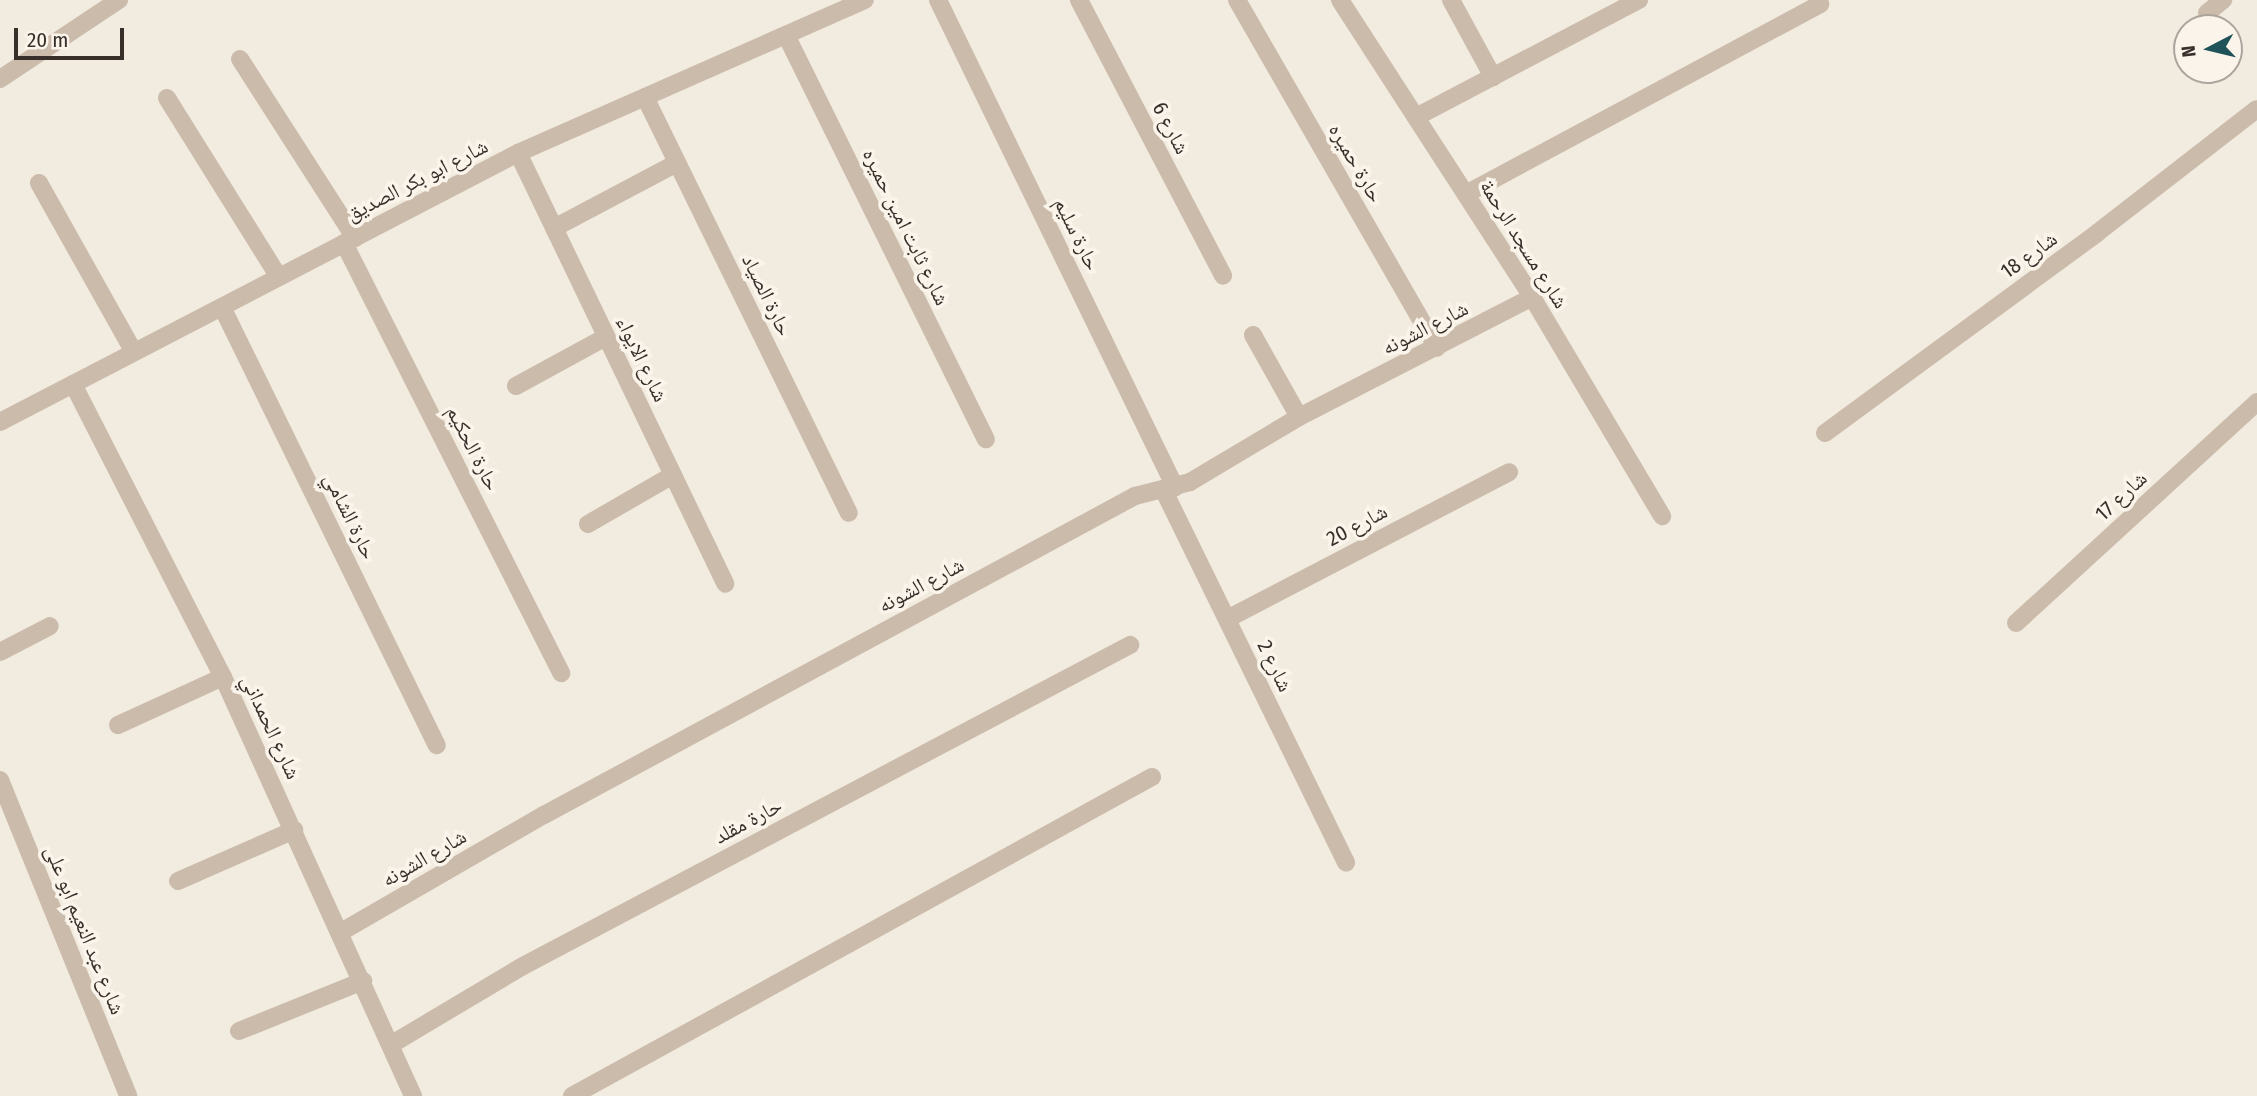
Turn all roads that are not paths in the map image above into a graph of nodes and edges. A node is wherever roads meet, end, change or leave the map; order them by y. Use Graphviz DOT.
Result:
graph roads {
  1 [pos="119,0"];
  2 [pos="865,0"];
  3 [pos="938,0"];
  4 [pos="1079,0"];
  5 [pos="1237,0"];
  6 [pos="1340,0"];
  7 [pos="1451,0"];
  8 [pos="1639,0"];
  9 [pos="2223,0"];
  10 [pos="1821,4"];
  11 [pos="2207,13"];
  12 [pos="786,35"];
  13 [pos="240,59"];
  14 [pos="1493,77"];
  15 [pos="0,79"];
  16 [pos="645,97"];
  17 [pos="167,98"];
  18 [pos="2257,110"];
  19 [pos="1416,117"];
  20 [pos="518,153"];
  21 [pos="677,163"];
  22 [pos="39,183"];
  23 [pos="1466,194"];
  24 [pos="554,228"];
  25 [pos="349,241"];
  26 [pos="1223,276"];
  27 [pos="279,277"];
  28 [pos="1532,297"];
  29 [pos="222,307"];
  30 [pos="1253,335"];
  31 [pos="606,337"];
  32 [pos="1437,348"];
  33 [pos="134,352"];
  34 [pos="73,384"];
  35 [pos="516,386"];
  36 [pos="2257,402"];
  37 [pos="1298,418"];
  38 [pos="0,422"];
  39 [pos="1825,433"];
  40 [pos="986,439"];
  41 [pos="1509,472"];
  42 [pos="673,475"];
  43 [pos="1169,488"];
  44 [pos="849,513"];
  45 [pos="1662,516"];
  46 [pos="589,524"];
  47 [pos="725,584"];
  48 [pos="1227,619"];
  49 [pos="2016,624"];
  50 [pos="50,626"];
  51 [pos="1130,645"];
  52 [pos="0,652"];
  53 [pos="561,673"];
  54 [pos="223,677"];
  55 [pos="118,725"];
  56 [pos="437,745"];
  57 [pos="1152,777"];
  58 [pos="0,780"];
  59 [pos="294,831"];
  60 [pos="1346,863"];
  61 [pos="178,881"];
  62 [pos="341,932"];
  63 [pos="363,981"];
  64 [pos="239,1031"];
  65 [pos="392,1044"];
  66 [pos="128,1096"];
  67 [pos="413,1096"];
  68 [pos="572,1096"];
  1 -- 15 [label="street"];
  2 -- 12 [label="street, شارع ابو بكر الصديق"];
  3 -- 43 [label="street, حارة سليم"];
  4 -- 26 [label="street, شارع 6"];
  5 -- 32 [label="street, حارة حميره"];
  6 -- 19 [label="street, شارع مسجد الرحمة"];
  7 -- 14 [label="street"];
  8 -- 14 [label="street"];
  9 -- 11 [label="street"];
  10 -- 23 [label="street"];
  12 -- 16 [label="street, شارع ابو بكر الصديق"];
  12 -- 40 [label="street, شارع ثابت امين حميره"];
  13 -- 25 [label="street, حارة الحكيم"];
  14 -- 19 [label="street"];
  16 -- 20 [label="street, شارع ابو بكر الصديق"];
  16 -- 21 [label="street, حارة الصياد"];
  17 -- 27 [label="street"];
  18 -- 39 [label="street, شارع 18"];
  19 -- 23 [label="street, شارع مسجد الرحمة"];
  20 -- 24 [label="street, شارع الايواء"];
  20 -- 25 [label="street, شارع ابو بكر الصديق"];
  21 -- 24 [label="street"];
  21 -- 44 [label="street, حارة الصياد"];
  22 -- 33 [label="street"];
  23 -- 28 [label="street, شارع مسجد الرحمة"];
  24 -- 31 [label="street, شارع الايواء"];
  25 -- 27 [label="street, شارع ابو بكر الصديق"];
  25 -- 53 [label="street, حارة الحكيم"];
  27 -- 29 [label="street, شارع ابو بكر الصديق"];
  28 -- 32 [label="street, شارع الشونه"];
  28 -- 45 [label="street, شارع مسجد الرحمة"];
  29 -- 33 [label="street, شارع ابو بكر الصديق"];
  29 -- 56 [label="street, حارة الشامي"];
  30 -- 37 [label="street"];
  31 -- 35 [label="street"];
  31 -- 42 [label="street, شارع الايواء"];
  32 -- 37 [label="street, شارع الشونه"];
  33 -- 34 [label="street, شارع ابو بكر الصديق"];
  34 -- 38 [label="street, شارع ابو بكر الصديق"];
  34 -- 54 [label="street, شارع الحمداني"];
  36 -- 49 [label="street, شارع 17"];
  37 -- 43 [label="street, شارع الشونه"];
  41 -- 48 [label="street, شارع 20"];
  42 -- 46 [label="street"];
  42 -- 47 [label="street, شارع الايواء"];
  43 -- 48 [label="street, شارع 2"];
  43 -- 62 [label="street, شارع الشونه"];
  48 -- 60 [label="street, شارع 2"];
  50 -- 52 [label="street"];
  51 -- 65 [label="street, حارة مقلد"];
  54 -- 55 [label="street"];
  54 -- 59 [label="street, شارع الحمداني"];
  57 -- 68 [label="street"];
  58 -- 66 [label="street, شارع عبد النعيم ابو على"];
  59 -- 61 [label="street"];
  59 -- 62 [label="street, شارع الحمداني"];
  62 -- 63 [label="street, شارع الحمداني"];
  63 -- 64 [label="street"];
  63 -- 65 [label="street, شارع الحمداني"];
  65 -- 67 [label="street, شارع الحمداني"];
}
